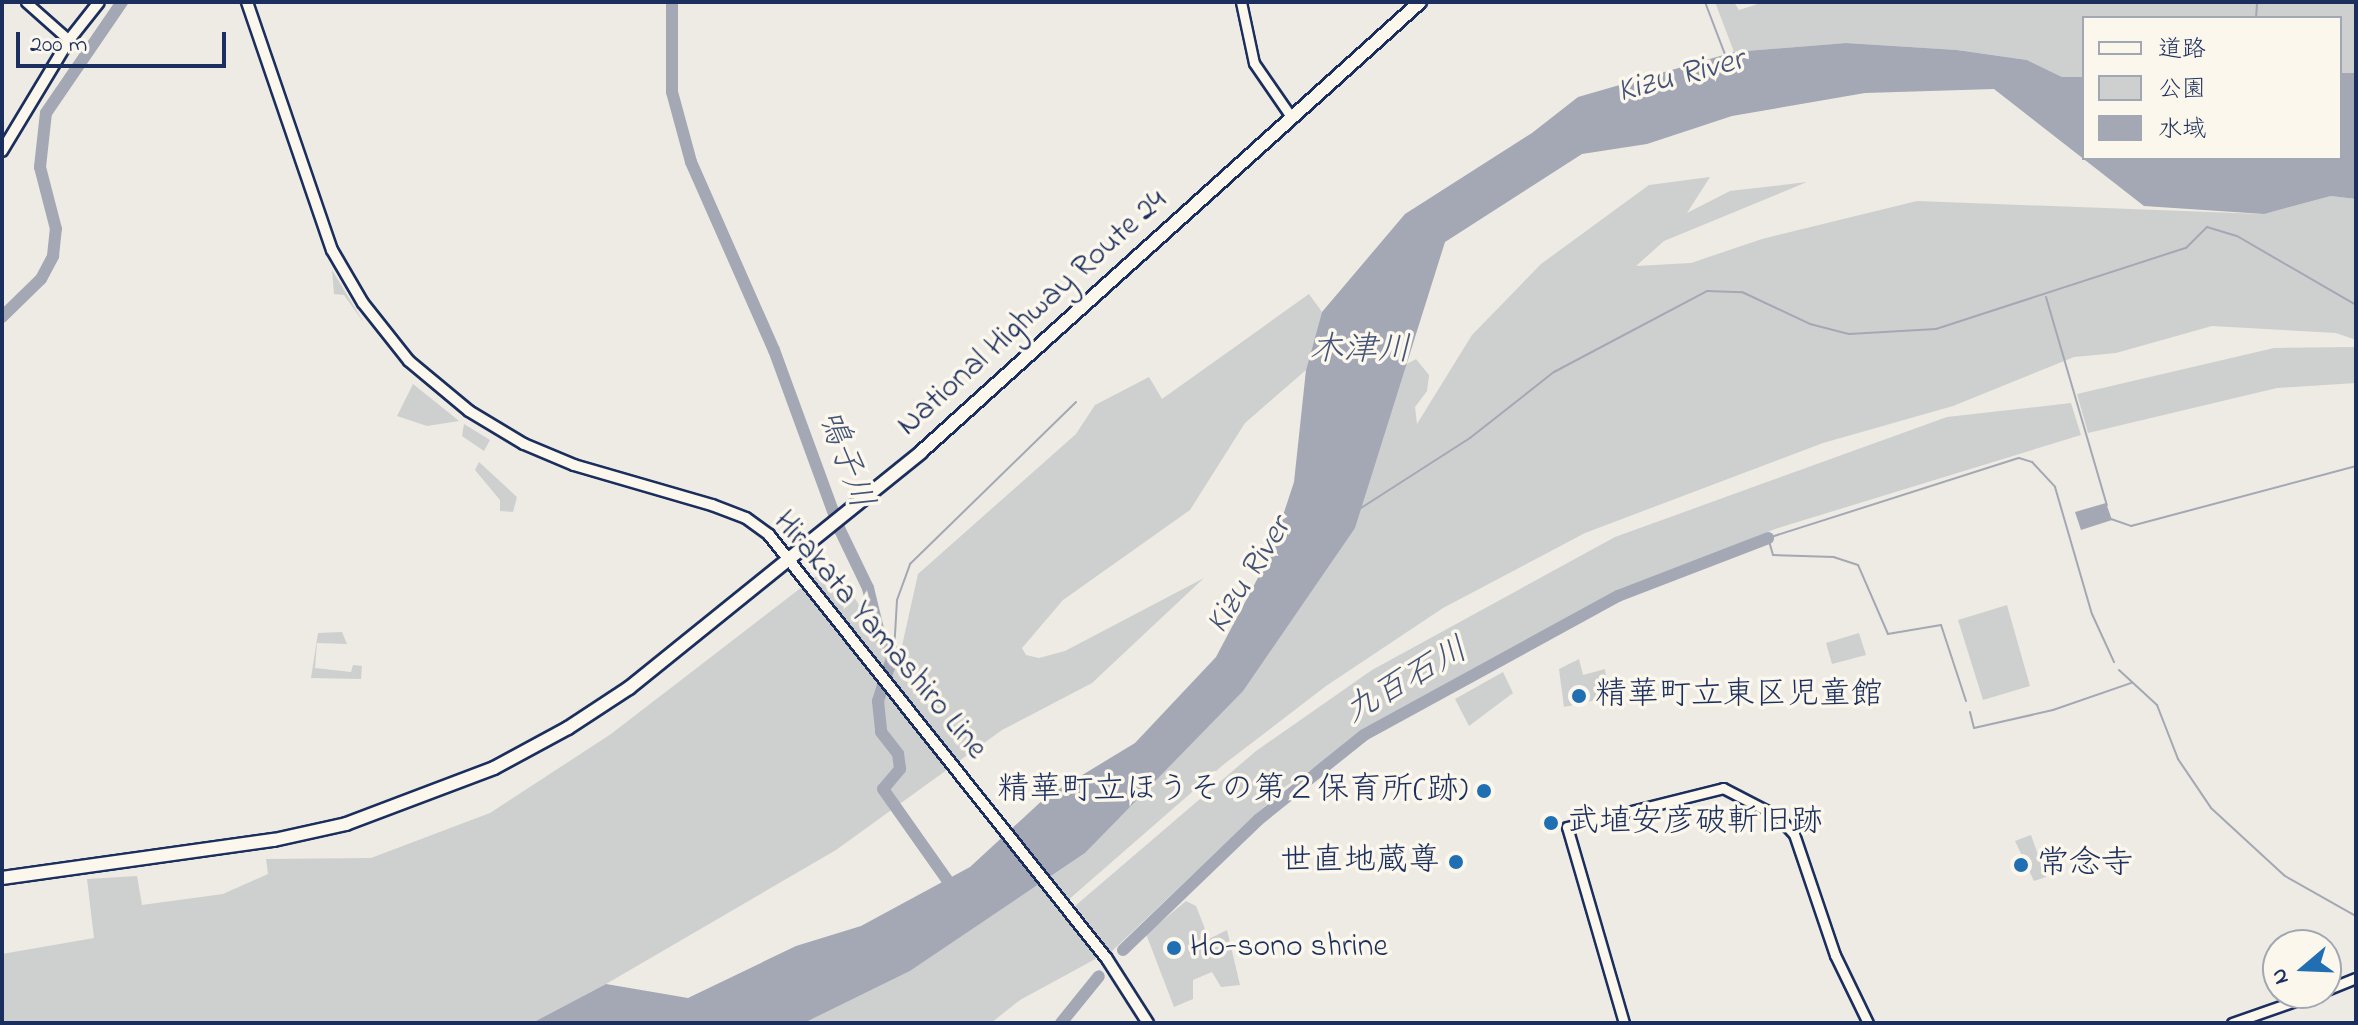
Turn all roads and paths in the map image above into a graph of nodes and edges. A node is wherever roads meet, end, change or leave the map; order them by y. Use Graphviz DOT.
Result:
graph roads {
  1 [pos="26,2"];
  2 [pos="99,2"];
  3 [pos="247,2"];
  4 [pos="1241,2"];
  5 [pos="1420,2"];
  6 [pos="69,40"];
  7 [pos="1292,118"];
  8 [pos="2,151"];
  9 [pos="792,561"];
  10 [pos="2,878"];
  11 [pos="2272,1009"];
  12 [pos="1148,1023"];
  13 [pos="1624,1023"];
  14 [pos="1868,1023"];
  15 [pos="2232,1023"];
  1 -- 6 [label="street"];
  2 -- 6 [label="main road"];
  3 -- 9 [label="main road, Hirakata Yamashiro Line"];
  4 -- 7 [label="street"];
  5 -- 7 [label="highway, National Highway Route 24"];
  6 -- 8 [label="main road"];
  7 -- 9 [label="highway, National Highway Route 24"];
  9 -- 10 [label="highway, National Highway Route 24"];
  9 -- 12 [label="main road, Hirakata Yamashiro Line"];
  11 -- 15 [label="street"];
  13 -- 14 [label="street"];
}
